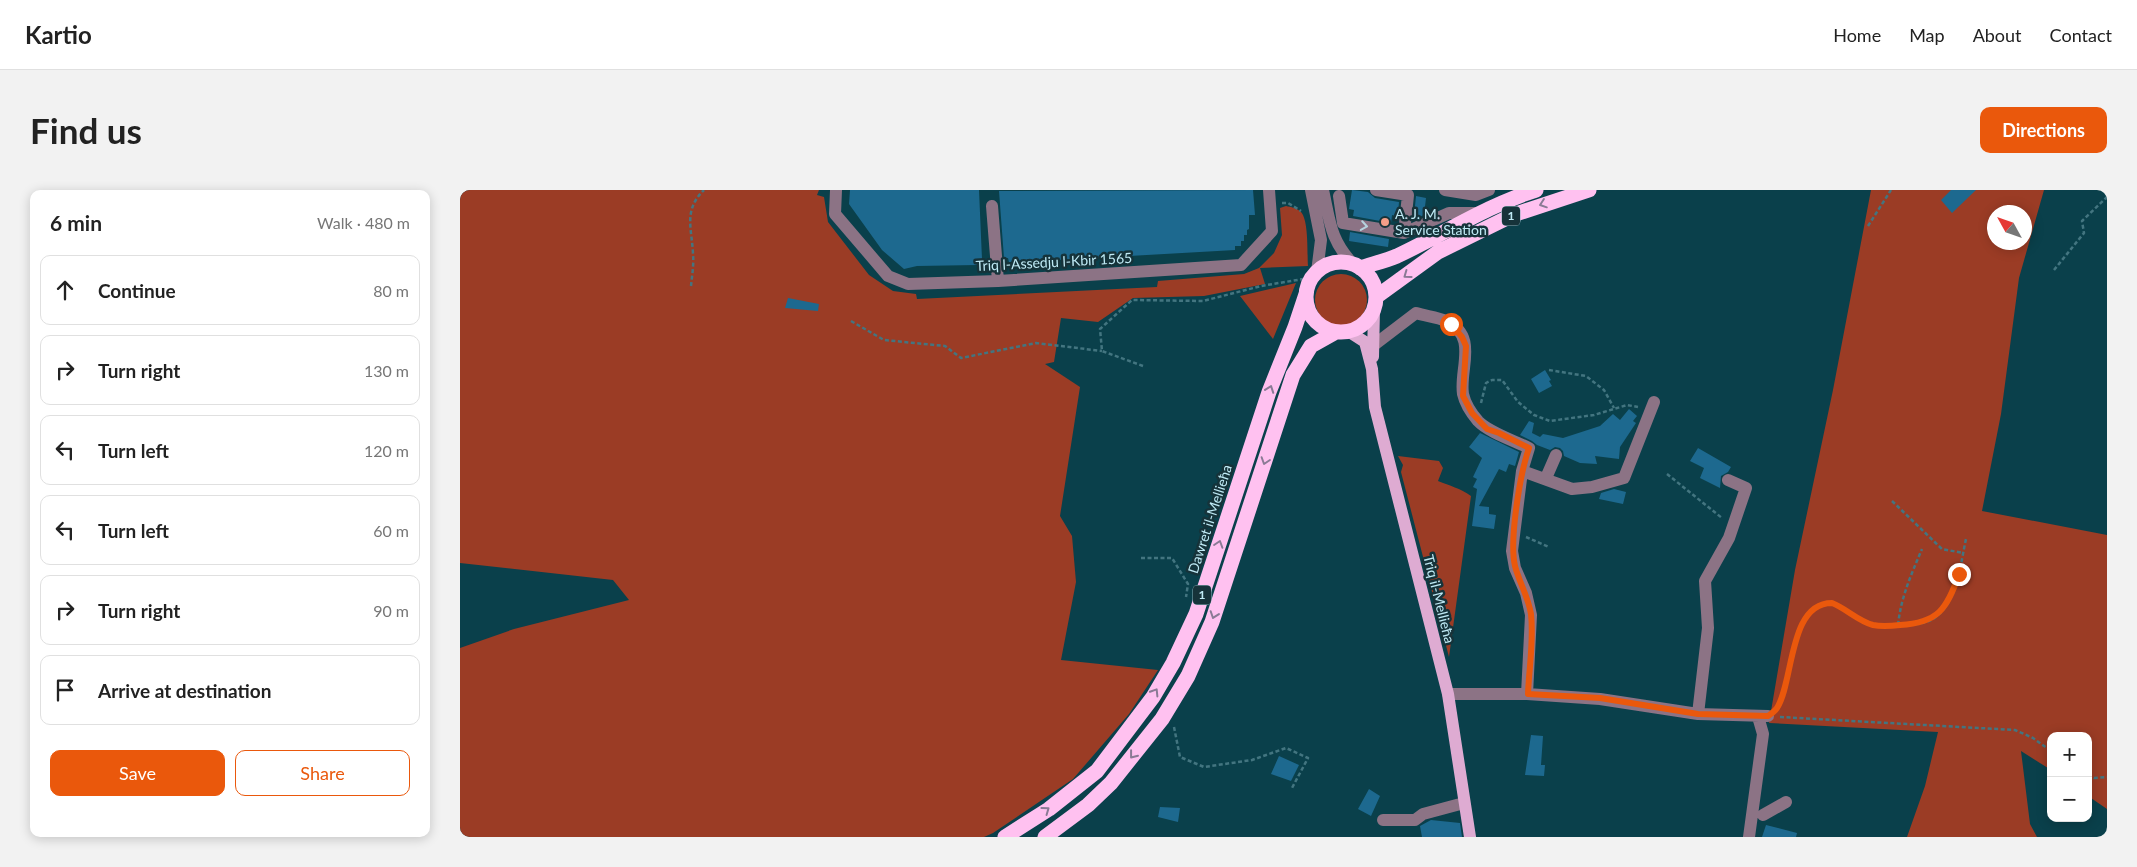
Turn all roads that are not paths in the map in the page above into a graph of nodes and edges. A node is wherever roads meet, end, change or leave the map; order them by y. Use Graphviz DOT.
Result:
graph roads {
  1 [pos="836,190"];
  2 [pos="1312,190"];
  3 [pos="1324,190"];
  4 [pos="1376,190"];
  5 [pos="1445,190"];
  6 [pos="1489,190"];
  7 [pos="1536,190"];
  8 [pos="1589,190"];
  9 [pos="1477,192"];
  10 [pos="1341,193"];
  11 [pos="1270,196"];
  12 [pos="992,206"];
  13 [pos="1478,213"];
  14 [pos="1404,232"];
  15 [pos="1356,266"];
  16 [pos="1315,275"];
  17 [pos="998,281"];
  18 [pos="1306,294"];
  19 [pos="1375,303"];
  20 [pos="1342,331"];
  21 [pos="1374,345"];
  22 [pos="1372,369"];
  23 [pos="1653,406"];
  24 [pos="1556,455"];
  25 [pos="1522,471"];
  26 [pos="1546,478"];
  27 [pos="1728,480"];
  28 [pos="1572,489"];
  29 [pos="1598,495"];
  30 [pos="1448,694"];
  31 [pos="1528,694"];
  32 [pos="1698,714"];
  33 [pos="1786,802"];
  34 [pos="1464,804"];
  35 [pos="1764,815"];
  36 [pos="1383,820"];
  37 [pos="1005,837"];
  38 [pos="1045,837"];
  39 [pos="1470,837"];
  40 [pos="1749,837"];
  1 -- 17 [label="street, Triq l-Assedju l-Kbir 1565"];
  2 -- 16 [label="street"];
  3 -- 10 [label="street"];
  3 -- 15 [label="street"];
  4 -- 14 [label="street"];
  5 -- 9 [label="street"];
  6 -- 9 [label="street"];
  7 -- 13 [label="highway, 1"];
  8 -- 19 [label="highway, 1, one-way"];
  10 -- 14 [label="street, one-way"];
  11 -- 17 [label="street, Triq l-Assedju l-Kbir 1565"];
  12 -- 17 [label="street"];
  13 -- 14 [label="street"];
  13 -- 15 [label="highway, 1"];
  15 -- 16 [label="highway"];
  15 -- 19 [label="highway"];
  16 -- 18 [label="highway"];
  18 -- 20 [label="highway"];
  37 -- 18 [label="highway, Dawret il-Mellieħa / 1, one-way"];
  19 -- 20 [label="highway"];
  19 -- 21 [label="main road, Triq il-Mellieħa"];
  20 -- 22 [label="main road, Triq il-Mellieħa"];
  20 -- 38 [label="highway, 1, one-way"];
  21 -- 22 [label="main road, Triq il-Mellieħa"];
  21 -- 25 [label="street"];
  22 -- 30 [label="main road, Triq il-Mellieħa"];
  23 -- 28 [label="street"];
  24 -- 26 [label="street"];
  25 -- 26 [label="street"];
  25 -- 31 [label="street"];
  26 -- 28 [label="street"];
  27 -- 32 [label="street"];
  28 -- 29 [label="street"];
  30 -- 31 [label="street"];
  30 -- 34 [label="main road, Triq il-Mellieħa"];
  31 -- 32 [label="street"];
  32 -- 35 [label="street"];
  33 -- 35 [label="street"];
  34 -- 36 [label="street"];
  34 -- 39 [label="main road, Triq il-Mellieħa"];
  35 -- 40 [label="street"];
}
